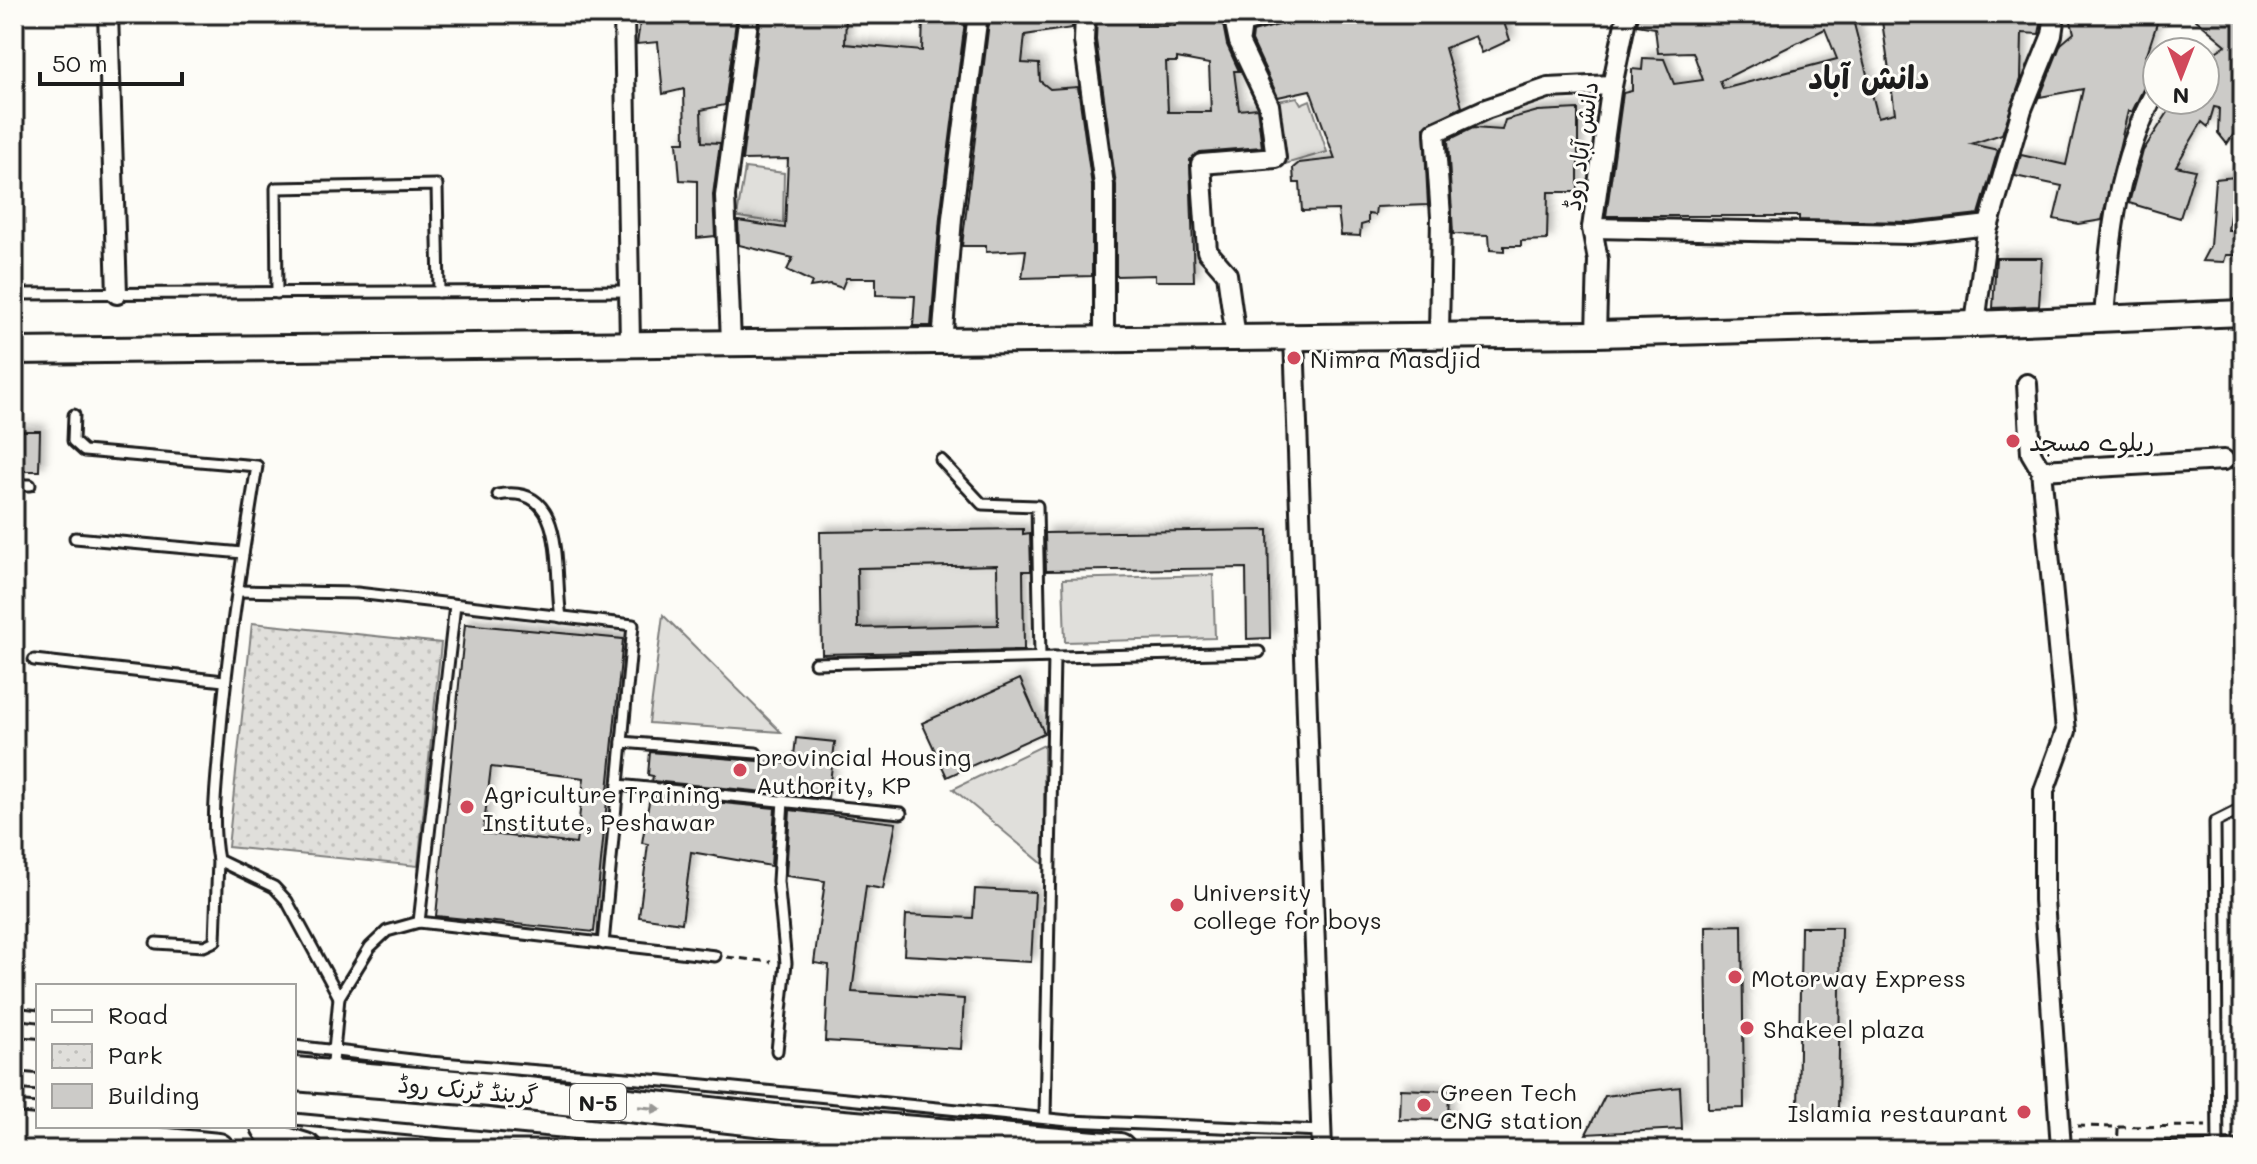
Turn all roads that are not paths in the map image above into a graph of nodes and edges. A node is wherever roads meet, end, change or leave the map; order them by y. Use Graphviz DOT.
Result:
graph roads {
  1 [pos="108,14"];
  2 [pos="624,14"];
  3 [pos="749,14"];
  4 [pos="978,14"];
  5 [pos="1085,14"];
  6 [pos="1233,14"];
  7 [pos="1275,14"];
  8 [pos="1627,14"];
  9 [pos="2055,14"];
  10 [pos="1239,42"];
  11 [pos="1612,85"];
  12 [pos="2143,116"];
  13 [pos="1989,225"];
  14 [pos="1592,228"];
  15 [pos="629,291"];
  16 [pos="439,292"];
  17 [pos="277,293"];
  18 [pos="14,294"];
  19 [pos="117,294"];
  20 [pos="2243,313"];
  21 [pos="2104,317"];
  22 [pos="1975,324"];
  23 [pos="1439,334"];
  24 [pos="1596,334"];
  25 [pos="1294,336"];
  26 [pos="1236,338"];
  27 [pos="1104,341"];
  28 [pos="731,342"];
  29 [pos="630,343"];
  30 [pos="942,343"];
  31 [pos="14,351"];
  32 [pos="2027,384"];
  33 [pos="74,415"];
  34 [pos="941,460"];
  35 [pos="2224,460"];
  36 [pos="2041,470"];
  37 [pos="14,485"];
  38 [pos="30,485"];
  39 [pos="498,495"];
  40 [pos="75,538"];
  41 [pos="243,553"];
  42 [pos="237,591"];
  43 [pos="455,605"];
  44 [pos="561,617"];
  45 [pos="1259,652"];
  46 [pos="1040,657"];
  47 [pos="1054,657"];
  48 [pos="34,660"];
  49 [pos="815,663"];
  50 [pos="224,681"];
  51 [pos="622,742"];
  52 [pos="756,753"];
  53 [pos="618,785"];
  54 [pos="783,800"];
  55 [pos="2243,808"];
  56 [pos="901,813"];
  57 [pos="218,860"];
  58 [pos="419,922"];
  59 [pos="156,943"];
  60 [pos="603,944"];
  61 [pos="715,956"];
  62 [pos="339,997"];
  63 [pos="14,1013"];
  64 [pos="36,1016"];
  65 [pos="296,1047"];
  66 [pos="777,1051"];
  67 [pos="14,1054"];
  68 [pos="36,1056"];
  69 [pos="333,1063"];
  70 [pos="296,1073"];
  71 [pos="491,1090"];
  72 [pos="296,1094"];
  73 [pos="14,1095"];
  74 [pos="36,1097"];
  75 [pos="1045,1118"];
  76 [pos="296,1119"];
  77 [pos="198,1128"];
  78 [pos="269,1128"];
  79 [pos="14,1130"];
  80 [pos="110,1141"];
  81 [pos="1322,1143"];
  82 [pos="2243,1146"];
  83 [pos="2061,1148"];
  84 [pos="2218,1148"];
  85 [pos="218,1150"];
  86 [pos="305,1150"];
  87 [pos="623,1150"];
  88 [pos="1119,1150"];
  89 [pos="1390,1150"];
  90 [pos="1992,1150"];
  1 -- 19 [label="street"];
  2 -- 15 [label="street"];
  3 -- 28 [label="street"];
  4 -- 30 [label="street"];
  5 -- 27 [label="street"];
  6 -- 10 [label="street"];
  7 -- 10 [label="street"];
  8 -- 11 [label="street, دانش آباد روڈ"];
  9 -- 13 [label="street"];
  10 -- 26 [label="street"];
  11 -- 14 [label="street, دانش آباد روڈ"];
  11 -- 23 [label="street"];
  12 -- 21 [label="street"];
  13 -- 14 [label="street"];
  13 -- 22 [label="street"];
  14 -- 24 [label="street, دانش آباد روڈ"];
  15 -- 16 [label="lane"];
  15 -- 29 [label="street"];
  16 -- 17 [label="lane"];
  16 -- 17 [label="lane"];
  17 -- 19 [label="lane"];
  18 -- 19 [label="lane"];
  20 -- 21 [label="street"];
  21 -- 22 [label="street"];
  22 -- 24 [label="street"];
  23 -- 24 [label="street"];
  23 -- 25 [label="street"];
  25 -- 26 [label="street"];
  25 -- 81 [label="street"];
  26 -- 27 [label="street"];
  27 -- 30 [label="street"];
  28 -- 29 [label="street"];
  28 -- 30 [label="street"];
  29 -- 31 [label="street"];
  32 -- 36 [label="street"];
  33 -- 41 [label="lane"];
  34 -- 46 [label="lane"];
  35 -- 36 [label="street"];
  36 -- 83 [label="street"];
  37 -- 38 [label="lane"];
  39 -- 44 [label="lane"];
  40 -- 41 [label="lane"];
  41 -- 42 [label="lane"];
  42 -- 43 [label="lane"];
  42 -- 50 [label="lane"];
  43 -- 44 [label="lane"];
  43 -- 58 [label="lane"];
  44 -- 51 [label="lane"];
  45 -- 47 [label="lane"];
  46 -- 47 [label="lane"];
  46 -- 49 [label="lane"];
  47 -- 75 [label="lane"];
  48 -- 50 [label="lane"];
  50 -- 57 [label="lane"];
  51 -- 52 [label="lane"];
  51 -- 53 [label="lane"];
  53 -- 54 [label="lane"];
  53 -- 60 [label="lane"];
  54 -- 56 [label="lane"];
  54 -- 66 [label="lane"];
  55 -- 84 [label="lane"];
  57 -- 59 [label="lane"];
  57 -- 62 [label="lane"];
  58 -- 60 [label="lane"];
  58 -- 62 [label="lane"];
  60 -- 61 [label="lane"];
  62 -- 69 [label="lane"];
  63 -- 64 [label="lane"];
  65 -- 69 [label="lane"];
  67 -- 68 [label="highway"];
  69 -- 70 [label="highway, گرینڈ ٹرنک روڈ / N-5"];
  69 -- 71 [label="highway, گرینڈ ٹرنک روڈ / N-5"];
  69 -- 75 [label="lane"];
  71 -- 72 [label="highway"];
  71 -- 88 [label="highway, گرینڈ ٹرنک روڈ / N-5, one-way"];
  73 -- 74 [label="lane"];
  75 -- 81 [label="lane"];
  76 -- 87 [label="lane"];
  77 -- 80 [label="highway"];
  78 -- 86 [label="highway"];
  79 -- 80 [label="highway"];
  80 -- 85 [label="highway"];
  81 -- 89 [label="lane"];
  82 -- 84 [label="lane"];
  83 -- 84 [label="lane"];
  83 -- 90 [label="lane"];
}
